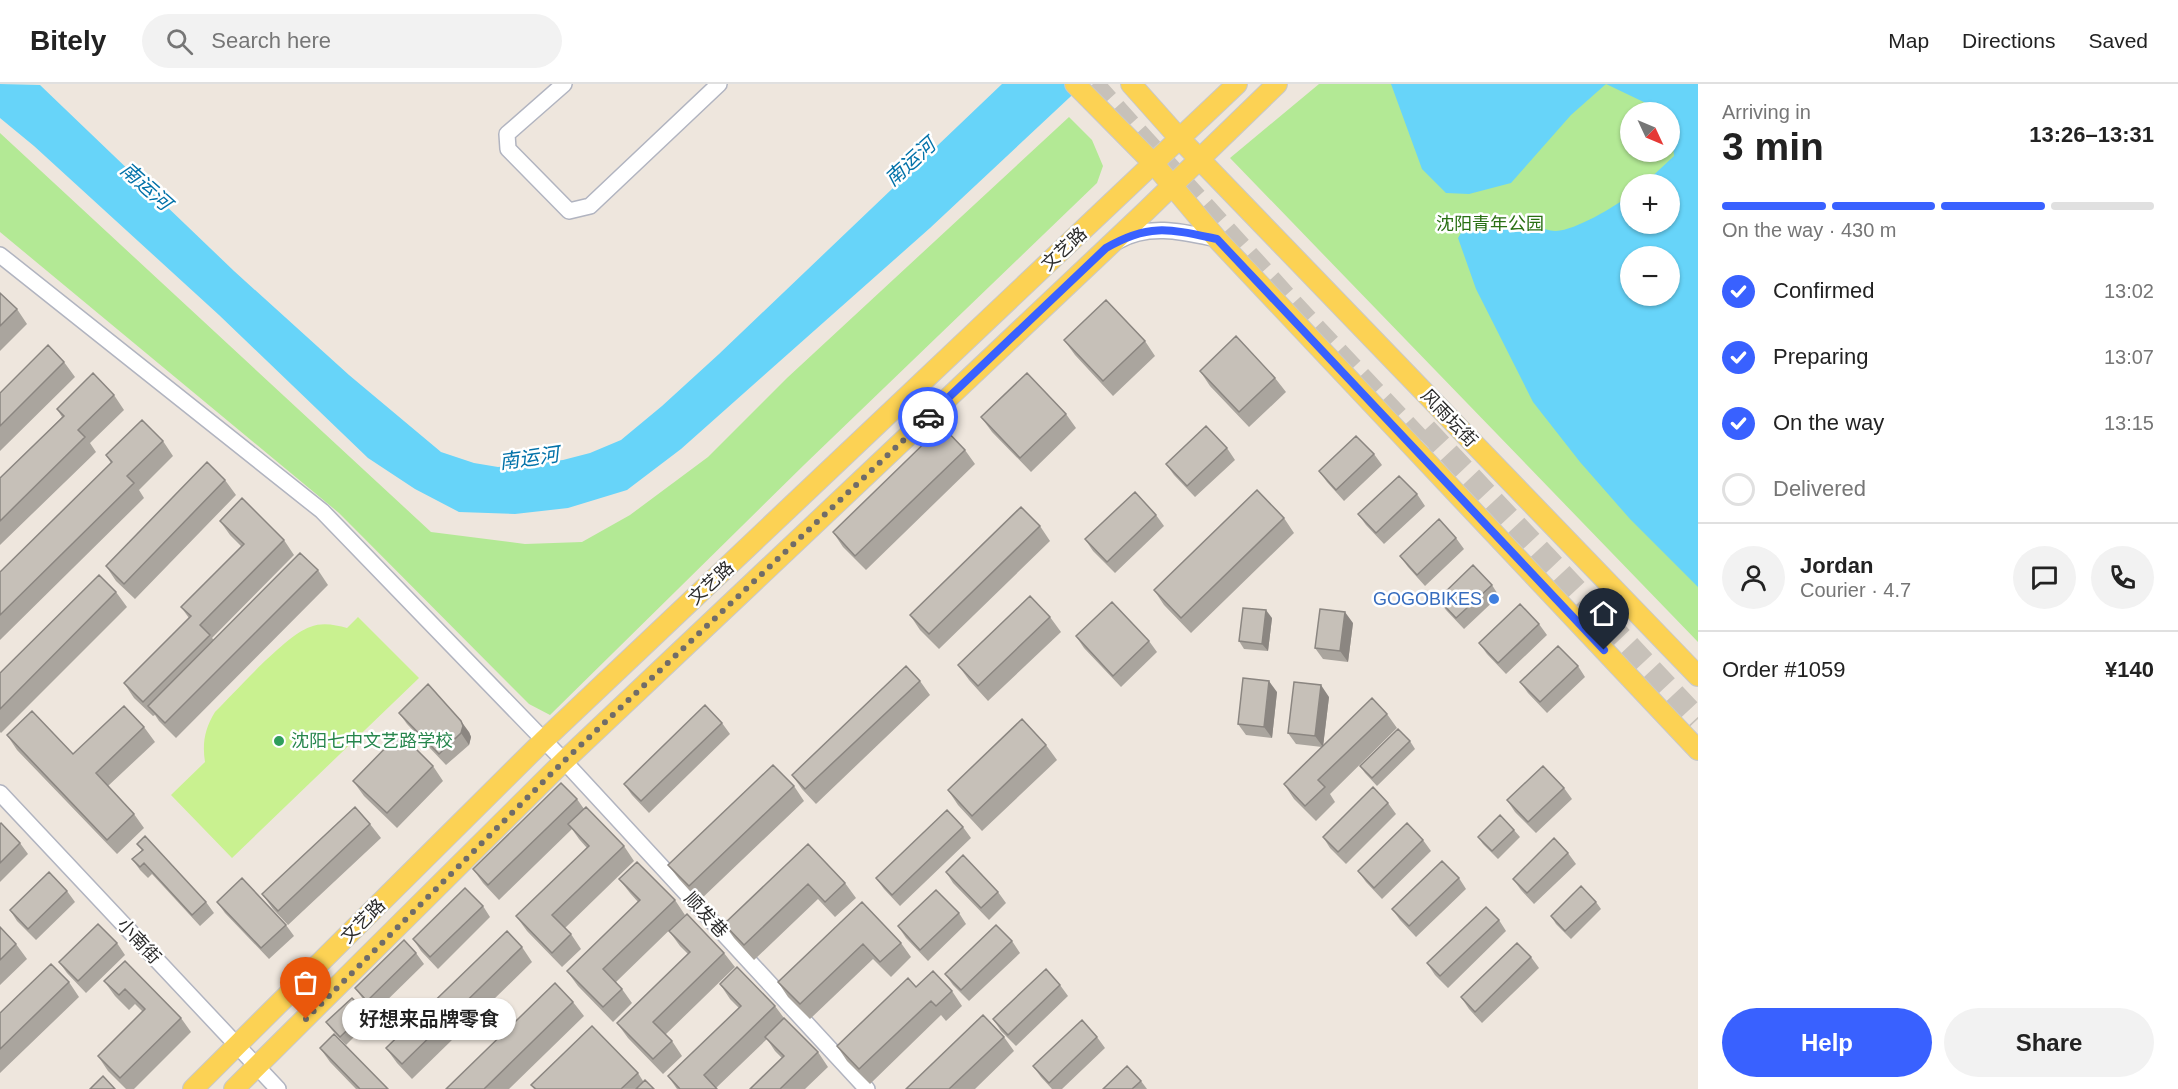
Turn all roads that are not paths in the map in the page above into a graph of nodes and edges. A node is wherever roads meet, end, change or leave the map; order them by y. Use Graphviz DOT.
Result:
graph roads {
  1 [pos="564,84"];
  2 [pos="719,84"];
  3 [pos="1075,84"];
  4 [pos="1131,84"];
  5 [pos="1237,84"];
  6 [pos="1276,84"];
  7 [pos="1180,139"];
  8 [pos="1200,159"];
  9 [pos="1154,164"];
  10 [pos="1172,184"];
  11 [pos="1217,239"];
  12 [pos="1106,248"];
  13 [pos="0,255"];
  14 [pos="1698,676"];
  15 [pos="543,741"];
  16 [pos="1698,750"];
  17 [pos="564,761"];
  18 [pos="0,794"];
  19 [pos="238,1046"];
  20 [pos="257,1067"];
  21 [pos="193,1089"];
  22 [pos="234,1089"];
  23 [pos="278,1089"];
  24 [pos="867,1089"];
  1 -- 2 [label="street"];
  3 -- 9 [label="main road"];
  4 -- 7 [label="main road, 风雨坛街"];
  5 -- 7 [label="main road, 文艺路"];
  6 -- 8 [label="main road, 文艺路"];
  7 -- 8 [label="main road, 风雨坛街"];
  7 -- 9 [label="main road, 文艺路"];
  8 -- 10 [label="main road, 文艺路"];
  8 -- 14 [label="main road, 风雨坛街"];
  9 -- 10 [label="main road"];
  9 -- 15 [label="main road, 文艺路"];
  10 -- 11 [label="main road"];
  10 -- 12 [label="main road, 文艺路"];
  11 -- 12 [label="street"];
  11 -- 16 [label="main road"];
  12 -- 17 [label="main road, 文艺路"];
  13 -- 15 [label="street, 顺发巷"];
  15 -- 17 [label="street, 顺发巷"];
  15 -- 19 [label="main road, 文艺路"];
  17 -- 20 [label="main road, 文艺路"];
  17 -- 24 [label="street, 顺发巷"];
  18 -- 19 [label="street, 小南街"];
  19 -- 20 [label="street, 小南街"];
  19 -- 21 [label="main road, 文艺路"];
  20 -- 22 [label="main road, 文艺路"];
  20 -- 23 [label="street, 小南街"];
}
